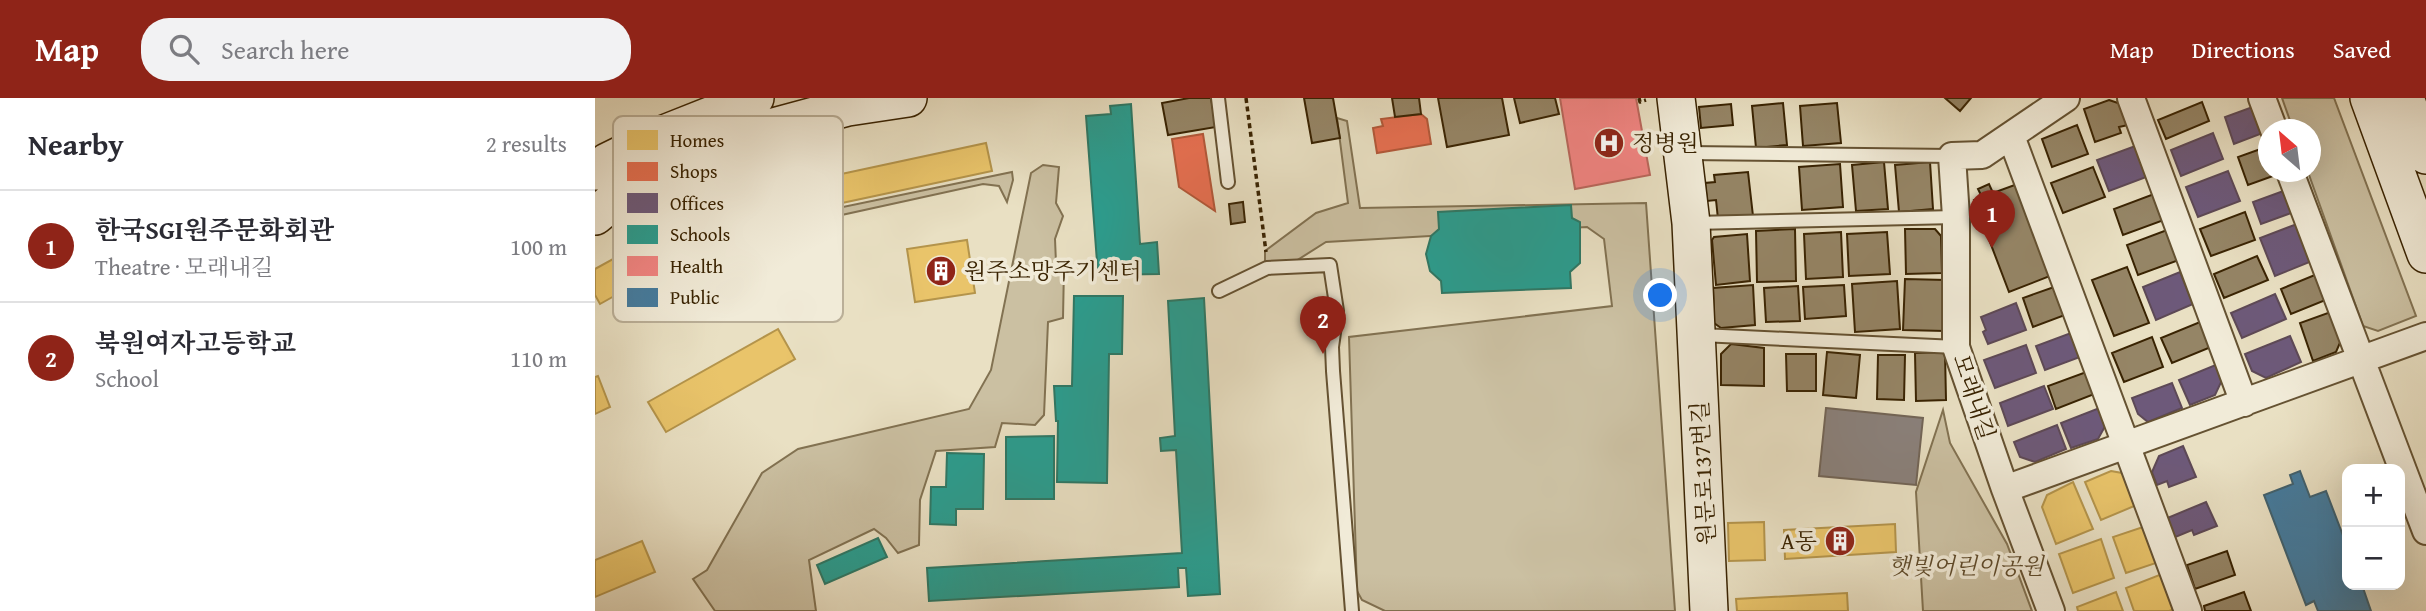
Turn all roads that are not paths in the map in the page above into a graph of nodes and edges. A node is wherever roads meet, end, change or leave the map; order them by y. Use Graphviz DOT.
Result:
graph roads {
  1 [pos="755,98"];
  2 [pos="908,98"];
  3 [pos="1218,98"];
  4 [pos="2066,98"];
  5 [pos="2131,98"];
  6 [pos="2262,98"];
  7 [pos="2369,98"];
  8 [pos="2405,98"];
  9 [pos="1662,99"];
  10 [pos="717,116"];
  11 [pos="812,116"];
  12 [pos="2270,119"];
  13 [pos="2011,136"];
  14 [pos="1683,153"];
  15 [pos="2426,155"];
  16 [pos="1952,156"];
  17 [pos="613,160"];
  18 [pos="595,171"];
  19 [pos="1228,182"];
  20 [pos="2294,182"];
  21 [pos="613,201"];
  22 [pos="595,216"];
  23 [pos="1956,216"];
  24 [pos="1691,223"];
  25 [pos="2426,254"];
  26 [pos="1219,291"];
  27 [pos="1697,335"];
  28 [pos="2426,336"];
  29 [pos="1957,347"];
  30 [pos="2361,360"];
  31 [pos="2244,403"];
  32 [pos="2126,446"];
  33 [pos="2005,489"];
  34 [pos="2426,531"];
  35 [pos="1352,611"];
  36 [pos="1709,611"];
  37 [pos="2050,611"];
  38 [pos="2188,611"];
  1 -- 10 [label="street"];
  2 -- 11 [label="street"];
  3 -- 19 [label="lane"];
  4 -- 13 [label="street"];
  5 -- 31 [label="street"];
  6 -- 12 [label="street"];
  7 -- 25 [label="street"];
  8 -- 15 [label="street"];
  9 -- 14 [label="street, 원문로137번길"];
  13 -- 16 [label="street"];
  13 -- 32 [label="street"];
  14 -- 16 [label="lane"];
  14 -- 24 [label="street, 원문로137번길"];
  16 -- 23 [label="street, 모래내길"];
  17 -- 18 [label="street"];
  20 -- 30 [label="street"];
  21 -- 22 [label="street"];
  23 -- 24 [label="lane"];
  23 -- 29 [label="street, 모래내길"];
  24 -- 27 [label="street, 원문로137번길"];
  26 -- 35 [label="lane"];
  27 -- 29 [label="lane"];
  27 -- 36 [label="street, 원문로137번길"];
  28 -- 30 [label="street"];
  29 -- 33 [label="street, 모래내길"];
  30 -- 31 [label="street"];
  30 -- 34 [label="street"];
  31 -- 32 [label="street"];
  32 -- 33 [label="street"];
  32 -- 38 [label="street"];
  33 -- 37 [label="street, 모래내길"];
}
